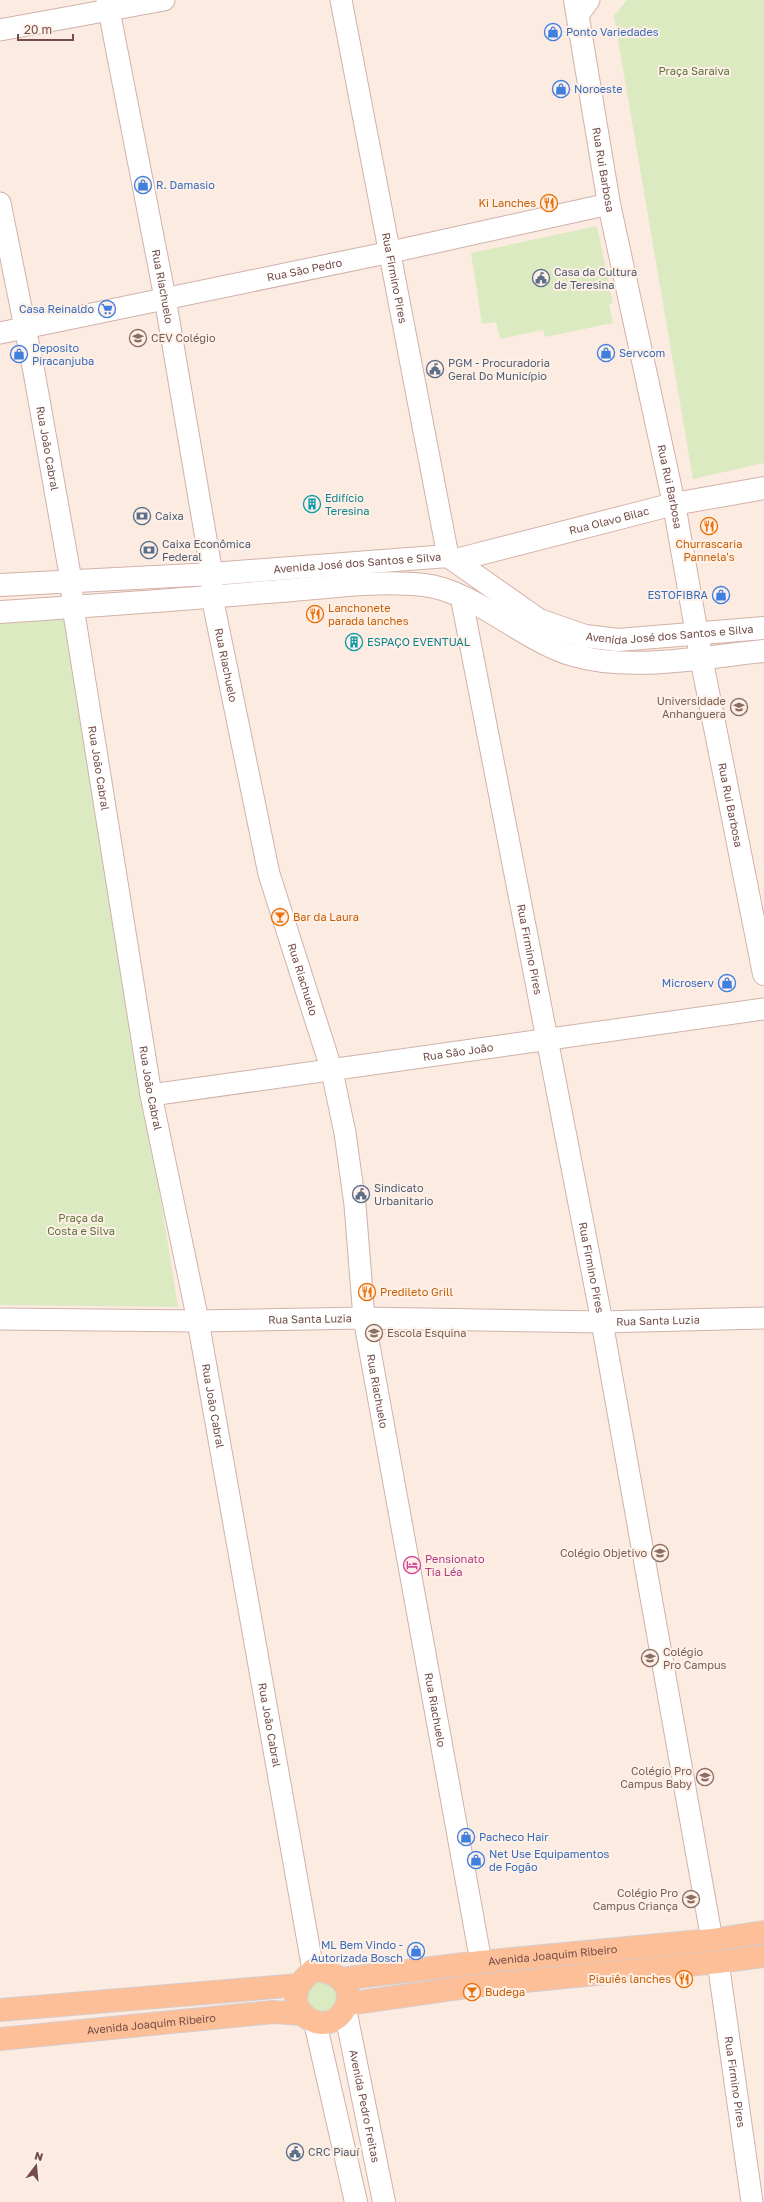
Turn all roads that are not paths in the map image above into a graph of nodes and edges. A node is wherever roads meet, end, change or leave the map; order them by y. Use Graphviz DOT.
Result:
graph roads {
  1 [pos="164,0"];
  2 [pos="341,0"];
  3 [pos="108,4"];
  4 [pos="581,5"];
  5 [pos="0,30"];
  6 [pos="0,203"];
  7 [pos="609,204"];
  8 [pos="391,252"];
  9 [pos="165,298"];
  10 [pos="25,328"];
  11 [pos="0,334"];
  12 [pos="764,488"];
  13 [pos="674,504"];
  14 [pos="452,558"];
  15 [pos="212,574"];
  16 [pos="71,580"];
  17 [pos="0,585"];
  18 [pos="461,596"];
  19 [pos="212,597"];
  20 [pos="73,607"];
  21 [pos="0,612"];
  22 [pos="764,628"];
  23 [pos="698,633"];
  24 [pos="764,652"];
  25 [pos="701,657"];
  26 [pos="764,974"];
  27 [pos="764,1008"];
  28 [pos="546,1038"];
  29 [pos="332,1071"];
  30 [pos="151,1095"];
  31 [pos="0,1318"];
  32 [pos="364,1318"];
  33 [pos="764,1318"];
  34 [pos="198,1321"];
  35 [pos="602,1322"];
  36 [pos="764,1932"];
  37 [pos="712,1940"];
  38 [pos="764,1956"];
  39 [pos="481,1962"];
  40 [pos="718,1962"];
  41 [pos="306,1978"];
  42 [pos="341,1979"];
  43 [pos="346,2007"];
  44 [pos="0,2010"];
  45 [pos="309,2018"];
  46 [pos="0,2039"];
  47 [pos="356,2202"];
  48 [pos="384,2202"];
  49 [pos="752,2202"];
  1 -- 3 [label="street"];
  2 -- 8 [label="street, Rua Firmino Pires"];
  3 -- 5 [label="street"];
  3 -- 9 [label="street, Rua Riachuelo"];
  4 -- 7 [label="main road, Rua Rui Barbosa"];
  6 -- 10 [label="street, Rua João Cabral"];
  7 -- 8 [label="street, Rua São Pedro"];
  7 -- 13 [label="main road, Rua Rui Barbosa"];
  8 -- 9 [label="street, Rua São Pedro"];
  8 -- 14 [label="street, Rua Firmino Pires"];
  9 -- 10 [label="street, Rua São Pedro"];
  9 -- 15 [label="street, Rua Riachuelo"];
  10 -- 11 [label="street, Rua São Pedro"];
  10 -- 16 [label="street, Rua João Cabral"];
  12 -- 13 [label="main road, Rua Olavo Bilac"];
  13 -- 14 [label="main road, Rua Olavo Bilac"];
  13 -- 23 [label="main road, Rua Rui Barbosa"];
  14 -- 15 [label="main road, Avenida José dos Santos e Silva"];
  14 -- 23 [label="main road, Avenida José dos Santos e Silva"];
  15 -- 16 [label="main road, Avenida José dos Santos e Silva"];
  15 -- 19 [label="street, Rua Riachuelo"];
  16 -- 17 [label="main road, Avenida José dos Santos e Silva"];
  16 -- 20 [label="street, Rua João Cabral"];
  18 -- 19 [label="main road, Avenida José dos Santos e Silva"];
  18 -- 25 [label="main road, Avenida José dos Santos e Silva"];
  18 -- 28 [label="street, Rua Firmino Pires"];
  19 -- 20 [label="main road, Avenida José dos Santos e Silva"];
  19 -- 29 [label="street, Rua Riachuelo"];
  20 -- 21 [label="main road, Avenida José dos Santos e Silva"];
  20 -- 30 [label="street, Rua João Cabral"];
  22 -- 23 [label="main road, Avenida José dos Santos e Silva"];
  23 -- 25 [label="main road, Rua Rui Barbosa"];
  24 -- 25 [label="main road, Avenida José dos Santos e Silva"];
  25 -- 26 [label="main road, Rua Rui Barbosa"];
  27 -- 28 [label="street, Rua São João"];
  28 -- 29 [label="street, Rua São João"];
  28 -- 35 [label="street, Rua Firmino Pires"];
  29 -- 30 [label="street, Rua São João"];
  29 -- 32 [label="street, Rua Riachuelo"];
  30 -- 34 [label="street, Rua João Cabral"];
  31 -- 34 [label="street, Rua Santa Luzia"];
  32 -- 34 [label="street, Rua Santa Luzia"];
  32 -- 35 [label="street, Rua Santa Luzia"];
  32 -- 39 [label="street, Rua Riachuelo"];
  33 -- 35 [label="street, Rua Santa Luzia"];
  34 -- 41 [label="street, Rua João Cabral"];
  35 -- 37 [label="street, Rua Firmino Pires"];
  36 -- 37 [label="main road, Avenida Joaquim Ribeiro"];
  37 -- 39 [label="main road, Avenida Joaquim Ribeiro"];
  38 -- 40 [label="main road, Avenida Joaquim Ribeiro"];
  39 -- 42 [label="main road, Avenida Joaquim Ribeiro"];
  40 -- 43 [label="main road, Avenida Joaquim Ribeiro"];
  40 -- 49 [label="street, Rua Firmino Pires"];
  41 -- 42 [label="main road"];
  41 -- 44 [label="main road"];
  41 -- 45 [label="main road"];
  42 -- 43 [label="main road"];
  43 -- 45 [label="main road"];
  43 -- 48 [label="main road, Avenida Pedro Freitas"];
  45 -- 46 [label="main road, Avenida Joaquim Ribeiro"];
  45 -- 47 [label="main road"];
}
